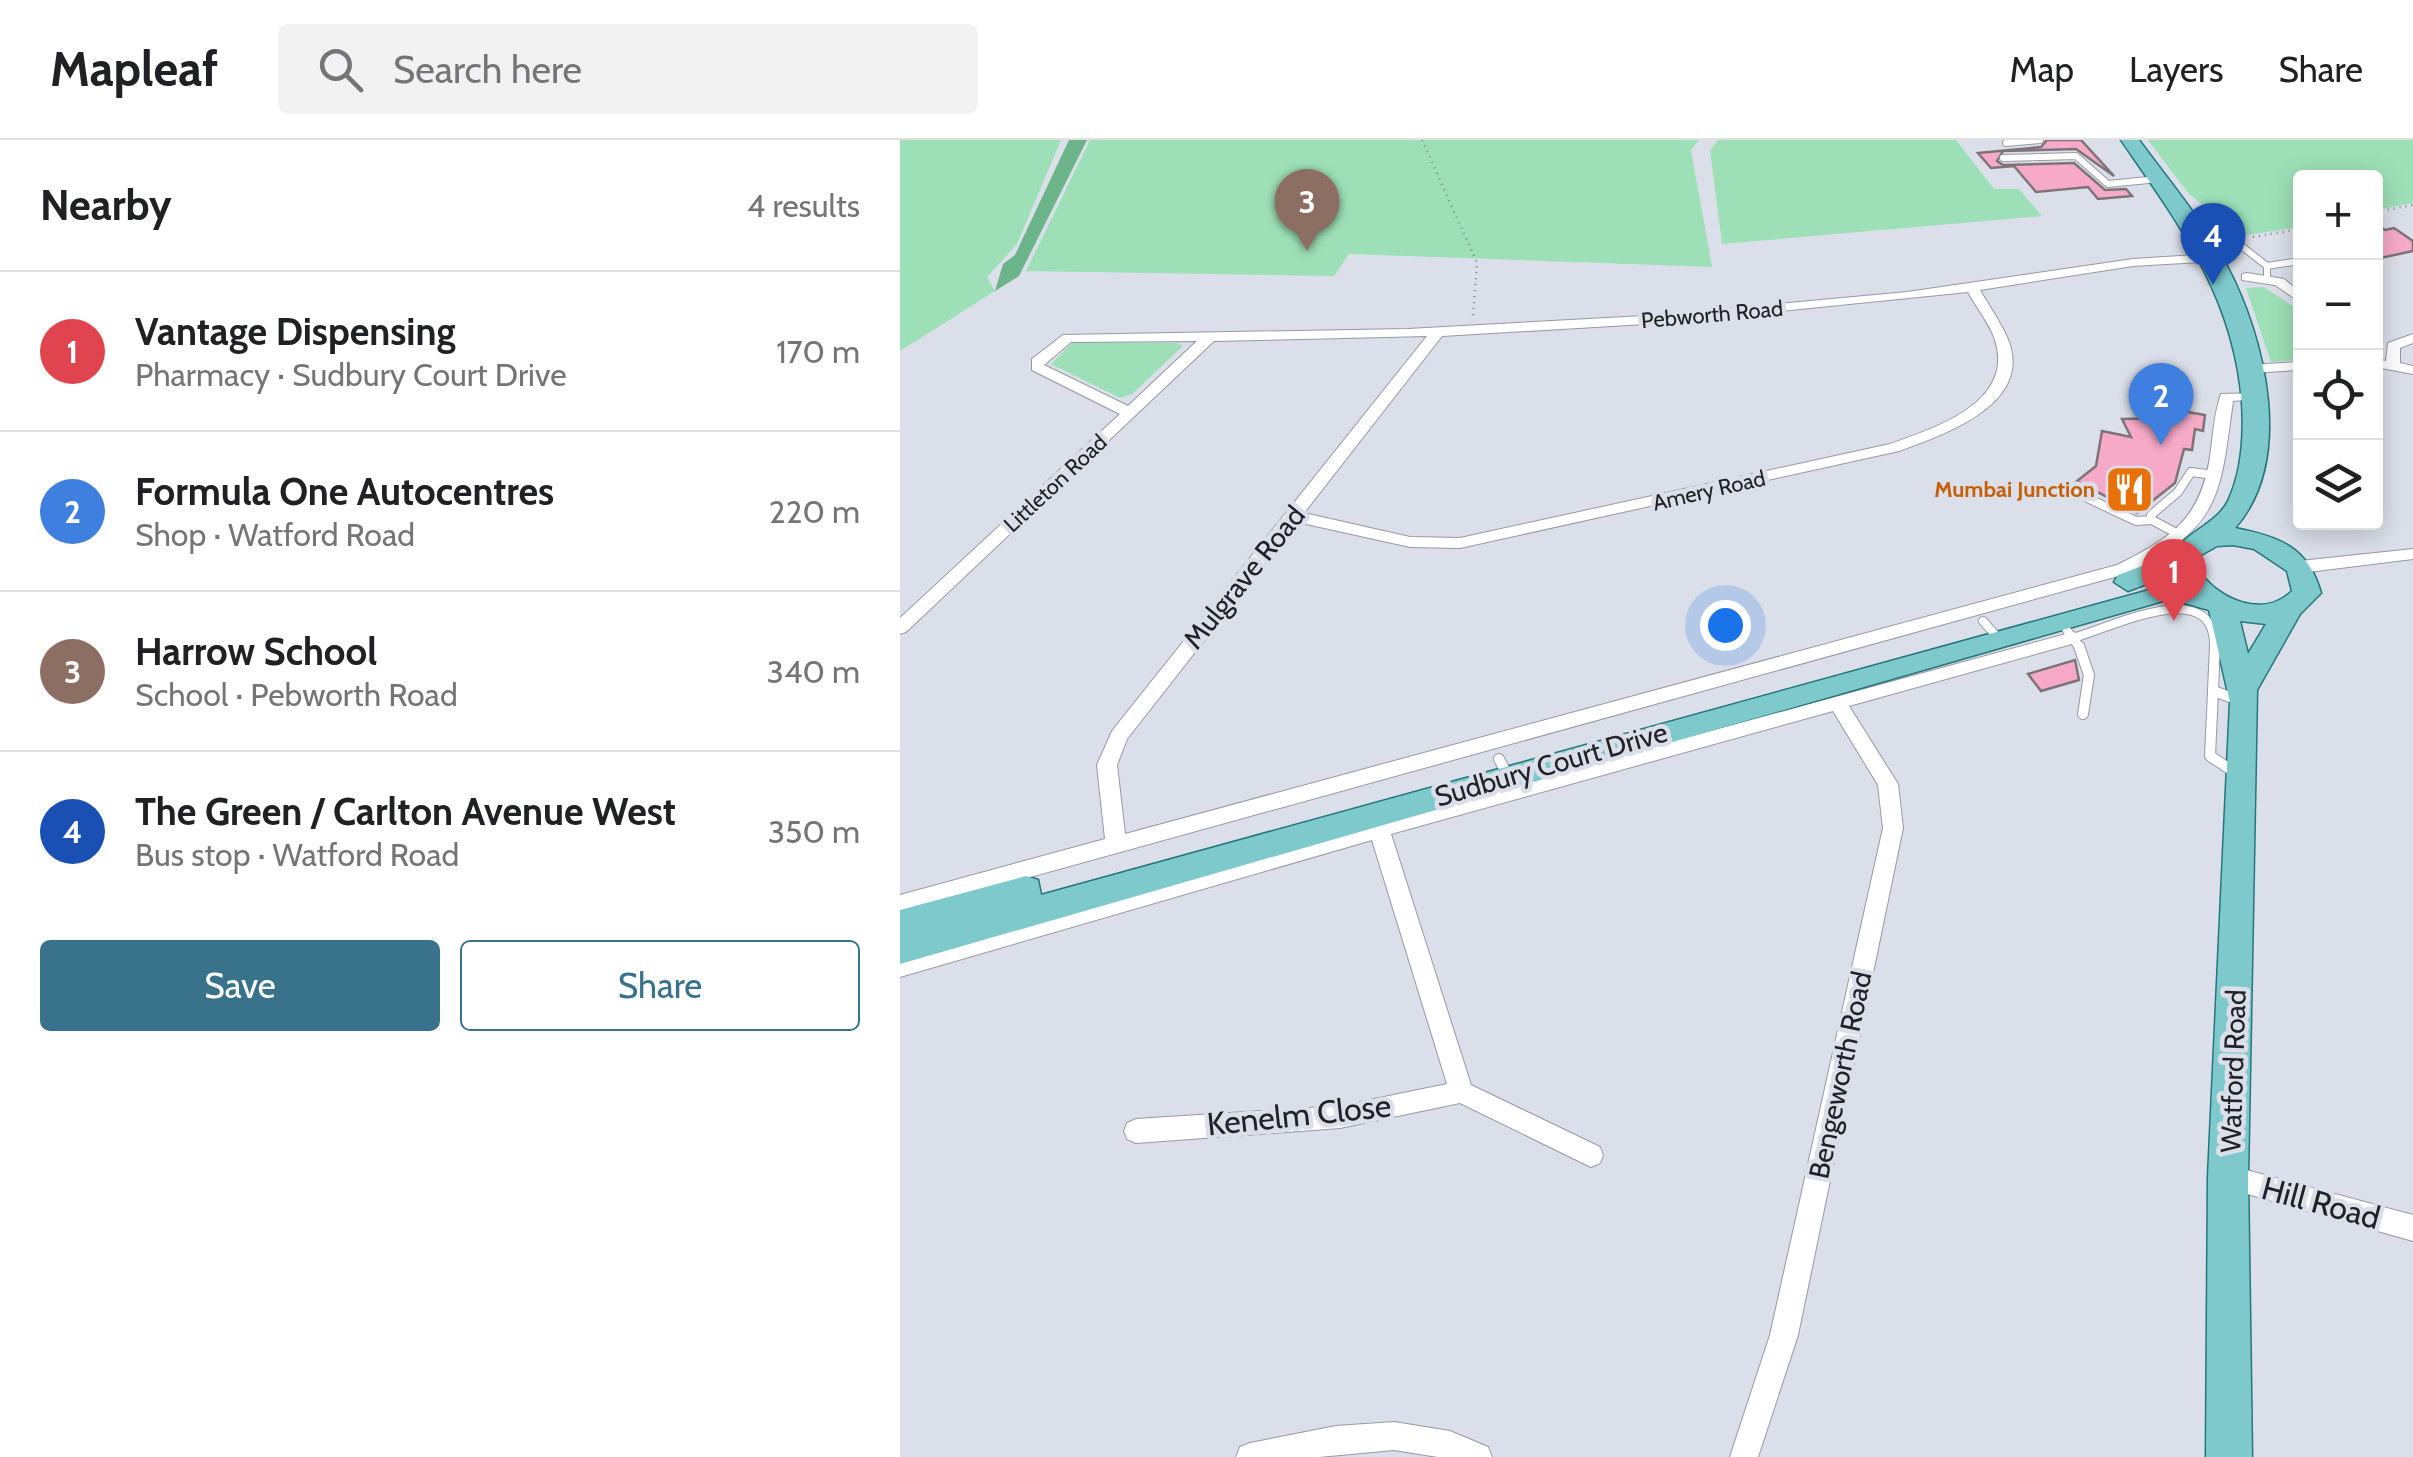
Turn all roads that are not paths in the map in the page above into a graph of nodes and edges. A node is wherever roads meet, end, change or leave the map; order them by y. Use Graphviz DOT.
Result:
graph roads {
  1 [pos="2040,140"];
  2 [pos="2130,140"];
  3 [pos="2006,143"];
  4 [pos="2003,158"];
  5 [pos="2158,179"];
  6 [pos="2208,220"];
  7 [pos="2212,258"];
  8 [pos="2293,263"];
  9 [pos="2267,272"];
  10 [pos="2247,277"];
  11 [pos="1972,288"];
  12 [pos="2293,292"];
  13 [pos="1438,332"];
  14 [pos="1209,338"];
  15 [pos="2413,338"];
  16 [pos="2383,344"];
  17 [pos="2393,346"];
  18 [pos="2383,364"];
  19 [pos="2393,365"];
  20 [pos="2293,366"];
  21 [pos="2248,369"];
  22 [pos="2413,370"];
  23 [pos="2253,396"];
  24 [pos="1130,412"];
  25 [pos="2215,480"];
  26 [pos="2060,485"];
  27 [pos="2241,499"];
  28 [pos="1293,516"];
  29 [pos="2152,520"];
  30 [pos="2211,538"];
  31 [pos="2262,542"];
  32 [pos="2181,547"];
  33 [pos="2413,554"];
  34 [pos="2300,568"];
  35 [pos="2109,578"];
  36 [pos="2213,600"];
  37 [pos="2288,611"];
  38 [pos="900,628"];
  39 [pos="1991,630"];
  40 [pos="2068,630"];
  41 [pos="2234,693"];
  42 [pos="1837,702"];
  43 [pos="2082,714"];
  44 [pos="1746,718"];
  45 [pos="1504,767"];
  46 [pos="1466,797"];
  47 [pos="1379,829"];
  48 [pos="1198,832"];
  49 [pos="1116,843"];
  50 [pos="1270,851"];
  51 [pos="900,904"];
  52 [pos="900,924"];
  53 [pos="900,949"];
  54 [pos="900,968"];
  55 [pos="1461,1092"];
  56 [pos="1136,1131"];
  57 [pos="1591,1155"];
  58 [pos="2228,1177"];
  59 [pos="2413,1228"];
  60 [pos="1250,1457"];
  61 [pos="1478,1457"];
  62 [pos="1744,1457"];
  63 [pos="2229,1457"];
  1 -- 3 [label="lane"];
  2 -- 5 [label="main road"];
  4 -- 5 [label="lane"];
  5 -- 7 [label="main road"];
  6 -- 9 [label="lane"];
  7 -- 11 [label="street, Pebworth Road"];
  7 -- 21 [label="main road"];
  8 -- 9 [label="lane"];
  9 -- 10 [label="street"];
  9 -- 12 [label="street"];
  11 -- 13 [label="street, Pebworth Road"];
  11 -- 28 [label="street, Amery Road"];
  13 -- 14 [label="street, Pebworth Road"];
  13 -- 28 [label="street, Mulgrave Road"];
  14 -- 24 [label="street, Littleton Road"];
  14 -- 24 [label="street, Pebworth Road"];
  15 -- 17 [label="street"];
  16 -- 17 [label="street"];
  17 -- 19 [label="street"];
  18 -- 19 [label="street"];
  19 -- 22 [label="street"];
  20 -- 21 [label="street"];
  21 -- 23 [label="main road"];
  23 -- 25 [label="street"];
  23 -- 27 [label="main road"];
  24 -- 38 [label="street, Littleton Road"];
  25 -- 27 [label="street"];
  25 -- 29 [label="lane"];
  25 -- 32 [label="street"];
  26 -- 29 [label="lane"];
  27 -- 30 [label="main road"];
  27 -- 31 [label="main road"];
  28 -- 49 [label="street, Mulgrave Road"];
  29 -- 32 [label="lane"];
  30 -- 31 [label="main road"];
  30 -- 32 [label="main road, Sudbury Court Drive"];
  31 -- 34 [label="main road"];
  32 -- 35 [label="main road, Sudbury Court Drive"];
  32 -- 36 [label="main road, Watford Road"];
  33 -- 34 [label="street"];
  34 -- 37 [label="main road, Watford Road"];
  35 -- 39 [label="main road, Sudbury Court Drive"];
  35 -- 48 [label="street, Sudbury Court Drive"];
  36 -- 37 [label="main road, Sudbury Court Drive"];
  36 -- 40 [label="main road, Sudbury Court Drive"];
  36 -- 41 [label="main road, Watford Road"];
  37 -- 41 [label="main road, Watford Road"];
  39 -- 40 [label="main road, Sudbury Court Drive"];
  39 -- 44 [label="main road, Sudbury Court Drive"];
  39 -- 45 [label="main road, Sudbury Court Drive"];
  40 -- 41 [label="lane"];
  40 -- 42 [label="street, Sudbury Court Drive"];
  40 -- 43 [label="lane"];
  41 -- 58 [label="main road, Watford Road"];
  42 -- 44 [label="street, Sudbury Court Drive"];
  42 -- 62 [label="street, Bengeworth Road"];
  44 -- 45 [label="main road, Sudbury Court Drive"];
  44 -- 46 [label="street, Sudbury Court Drive"];
  45 -- 46 [label="main road, Sudbury Court Drive"];
  45 -- 48 [label="main road, Sudbury Court Drive"];
  46 -- 47 [label="street, Sudbury Court Drive"];
  46 -- 50 [label="main road, Sudbury Court Drive"];
  47 -- 50 [label="street, Sudbury Court Drive"];
  47 -- 55 [label="street"];
  48 -- 49 [label="street, Sudbury Court Drive"];
  48 -- 52 [label="main road, Sudbury Court Drive"];
  49 -- 51 [label="street, Sudbury Court Drive"];
  50 -- 53 [label="main road, Sudbury Court Drive"];
  50 -- 54 [label="street, Sudbury Court Drive"];
  55 -- 56 [label="street, Kenelm Close"];
  55 -- 57 [label="street"];
  58 -- 59 [label="street, Hill Road"];
  58 -- 63 [label="main road, Watford Road"];
  60 -- 61 [label="street"];
}
